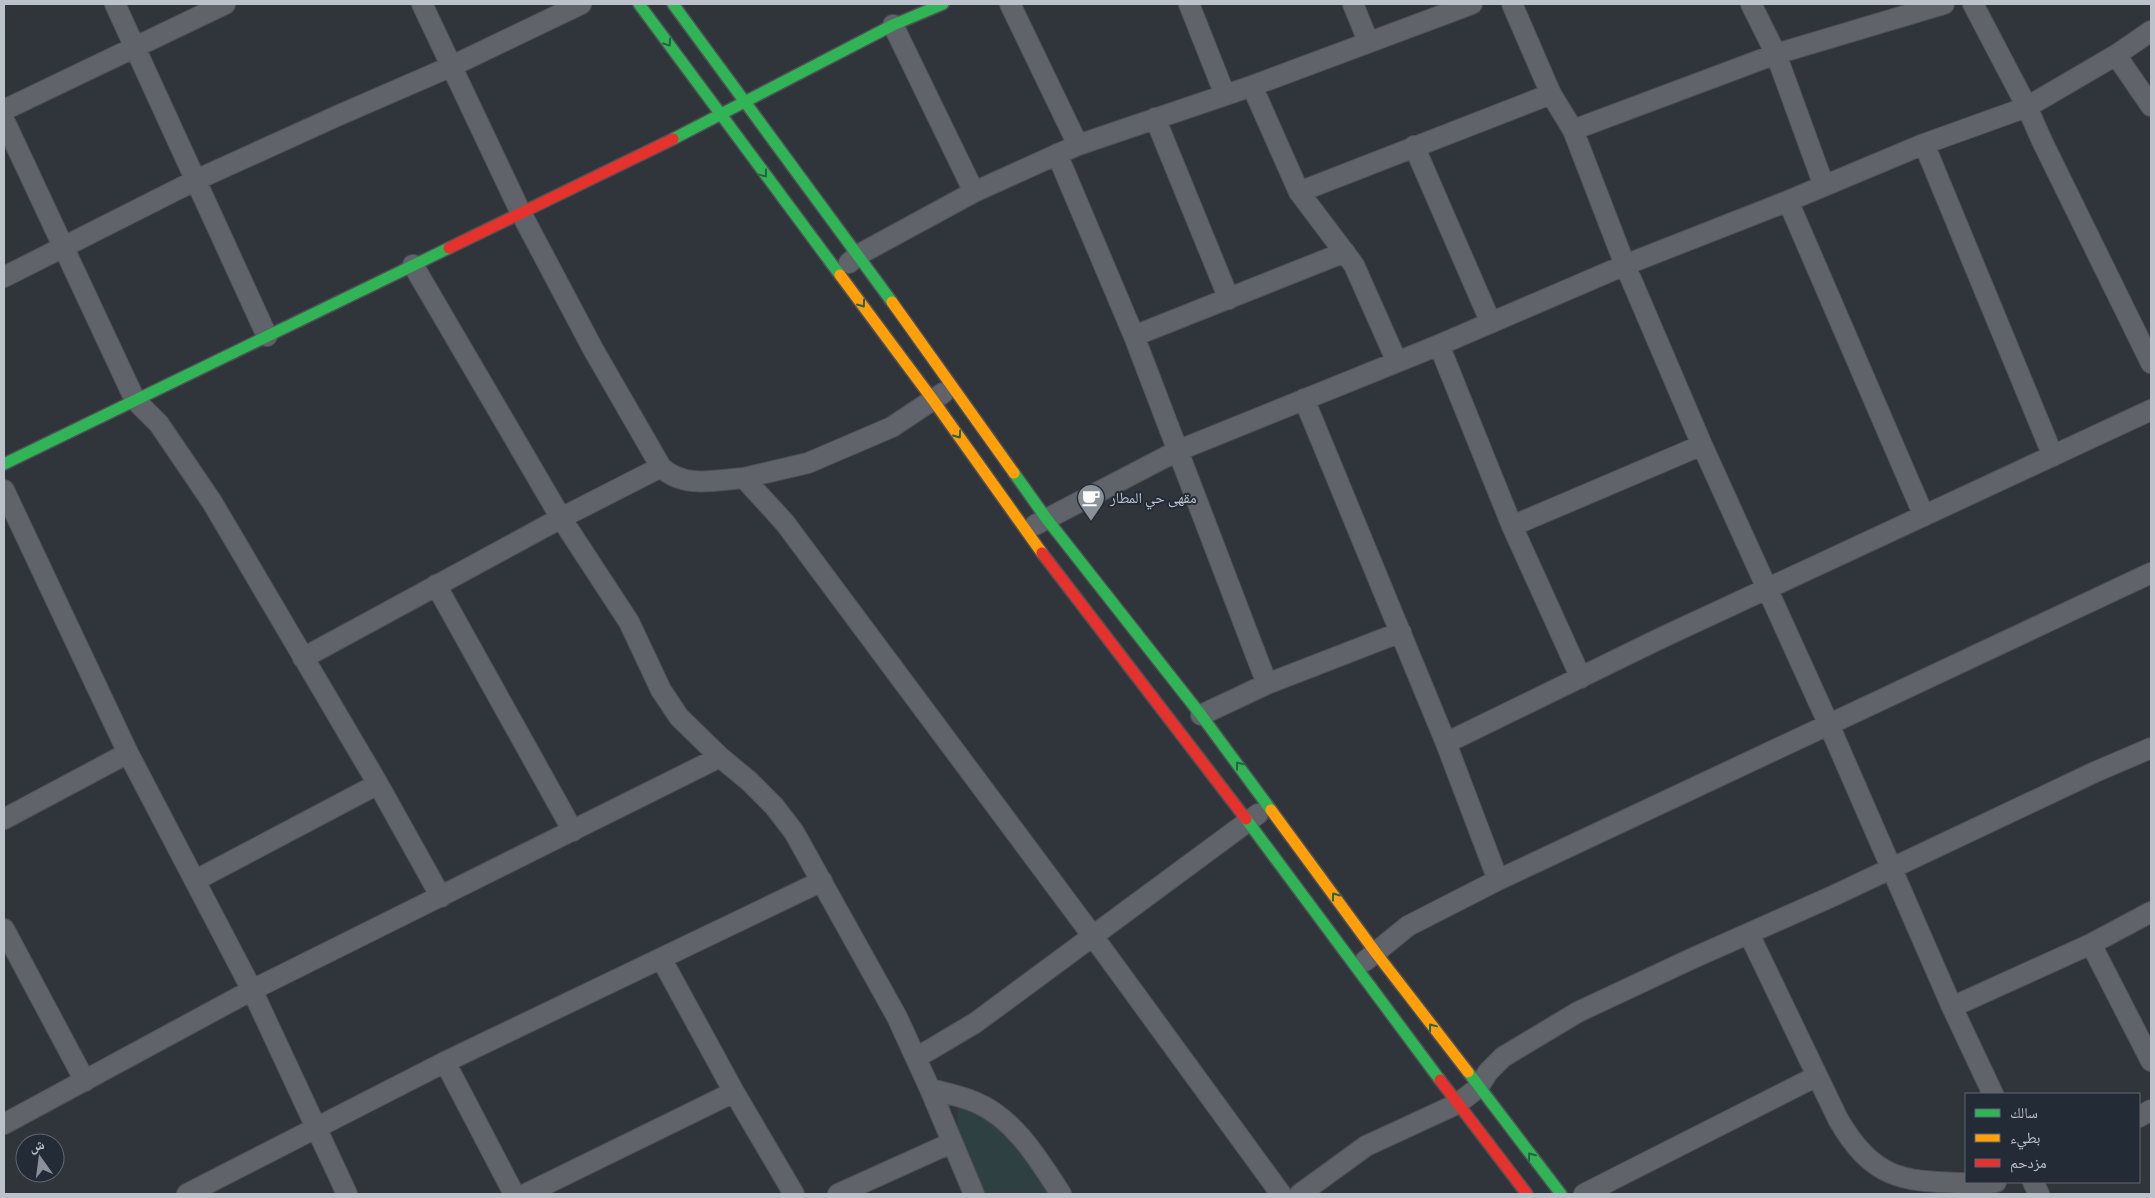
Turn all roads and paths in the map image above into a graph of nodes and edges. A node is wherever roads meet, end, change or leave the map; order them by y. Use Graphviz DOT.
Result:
graph roads {
  1 [pos="114,4"];
  2 [pos="225,4"];
  3 [pos="422,4"];
  4 [pos="581,4"];
  5 [pos="639,4"];
  6 [pos="673,4"];
  7 [pos="943,4"];
  8 [pos="1010,4"];
  9 [pos="1189,4"];
  10 [pos="1352,4"];
  11 [pos="1472,4"];
  12 [pos="1512,4"];
  13 [pos="1751,4"];
  14 [pos="1944,4"];
  15 [pos="1972,4"];
  16 [pos="893,25"];
  17 [pos="2151,31"];
  18 [pos="1368,42"];
  19 [pos="135,48"];
  20 [pos="1776,54"];
  21 [pos="2116,55"];
  22 [pos="452,66"];
  23 [pos="1252,86"];
  24 [pos="1551,94"];
  25 [pos="1226,95"];
  26 [pos="745,100"];
  27 [pos="2151,106"];
  28 [pos="2027,107"];
  29 [pos="4,110"];
  30 [pos="720,116"];
  31 [pos="1155,118"];
  32 [pos="4,120"];
  33 [pos="1573,130"];
  34 [pos="1924,144"];
  35 [pos="1078,145"];
  36 [pos="1414,146"];
  37 [pos="1057,154"];
  38 [pos="196,180"];
  39 [pos="1824,186"];
  40 [pos="974,192"];
  41 [pos="1299,192"];
  42 [pos="1788,201"];
  43 [pos="521,213"];
  44 [pos="64,248"];
  45 [pos="1346,252"];
  46 [pos="858,255"];
  47 [pos="413,265"];
  48 [pos="1625,266"];
  49 [pos="838,272"];
  50 [pos="4,277"];
  51 [pos="1229,299"];
  52 [pos="1491,323"];
  53 [pos="268,336"];
  54 [pos="1134,336"];
  55 [pos="1439,345"];
  56 [pos="1397,362"];
  57 [pos="2151,363"];
  58 [pos="951,387"];
  59 [pos="1304,399"];
  60 [pos="135,400"];
  61 [pos="933,400"];
  62 [pos="2151,410"];
  63 [pos="1702,445"];
  64 [pos="1177,451"];
  65 [pos="2053,456"];
  66 [pos="4,464"];
  67 [pos="661,467"];
  68 [pos="744,478"];
  69 [pos="4,490"];
  70 [pos="1924,516"];
  71 [pos="561,518"];
  72 [pos="1046,518"];
  73 [pos="1512,526"];
  74 [pos="1025,531"];
  75 [pos="2151,573"];
  76 [pos="436,585"];
  77 [pos="1767,589"];
  78 [pos="1400,632"];
  79 [pos="303,658"];
  80 [pos="1581,678"];
  81 [pos="1267,684"];
  82 [pos="1201,715"];
  83 [pos="1829,725"];
  84 [pos="1446,743"];
  85 [pos="2151,748"];
  86 [pos="128,752"];
  87 [pos="720,757"];
  88 [pos="378,784"];
  89 [pos="1269,806"];
  90 [pos="4,819"];
  91 [pos="1248,822"];
  92 [pos="573,831"];
  93 [pos="1892,869"];
  94 [pos="196,880"];
  95 [pos="1498,880"];
  96 [pos="822,881"];
  97 [pos="441,897"];
  98 [pos="2151,912"];
  99 [pos="4,929"];
  100 [pos="1749,934"];
  101 [pos="1092,935"];
  102 [pos="2091,944"];
  103 [pos="1376,953"];
  104 [pos="662,960"];
  105 [pos="1356,968"];
  106 [pos="252,990"];
  107 [pos="1952,1007"];
  108 [pos="916,1058"];
  109 [pos="2151,1061"];
  110 [pos="445,1062"];
  111 [pos="1817,1076"];
  112 [pos="85,1081"];
  113 [pos="1478,1088"];
  114 [pos="930,1089"];
  115 [pos="734,1092"];
  116 [pos="1993,1093"];
  117 [pos="1457,1104"];
  118 [pos="2151,1110"];
  119 [pos="2140,1116"];
  120 [pos="4,1124"];
  121 [pos="316,1128"];
  122 [pos="951,1143"];
  123 [pos="1965,1183"];
  124 [pos="1971,1183"];
  125 [pos="1990,1183"];
  126 [pos="188,1194"];
  127 [pos="346,1194"];
  128 [pos="514,1194"];
  129 [pos="526,1194"];
  130 [pos="794,1194"];
  131 [pos="838,1194"];
  132 [pos="974,1194"];
  133 [pos="1061,1194"];
  134 [pos="1281,1194"];
  135 [pos="1300,1194"];
  136 [pos="1527,1194"];
  137 [pos="1560,1194"];
  138 [pos="1584,1194"];
  1 -- 19 [label="street"];
  2 -- 19 [label="street"];
  3 -- 22 [label="street"];
  4 -- 22 [label="street"];
  5 -- 30 [label="street, one-way"];
  6 -- 26 [label="street"];
  7 -- 16 [label="street"];
  8 -- 35 [label="street"];
  9 -- 25 [label="street"];
  10 -- 18 [label="street"];
  11 -- 18 [label="street"];
  12 -- 24 [label="street"];
  13 -- 20 [label="street"];
  14 -- 20 [label="street"];
  15 -- 28 [label="street"];
  16 -- 26 [label="street"];
  16 -- 40 [label="street"];
  17 -- 21 [label="street"];
  18 -- 23 [label="street"];
  19 -- 29 [label="street"];
  19 -- 38 [label="street"];
  20 -- 33 [label="street"];
  20 -- 39 [label="street"];
  21 -- 27 [label="street"];
  21 -- 28 [label="street"];
  22 -- 38 [label="street"];
  22 -- 43 [label="street"];
  23 -- 25 [label="street"];
  23 -- 41 [label="street"];
  24 -- 33 [label="street"];
  24 -- 36 [label="street"];
  25 -- 31 [label="street"];
  26 -- 30 [label="street"];
  26 -- 46 [label="street"];
  28 -- 34 [label="street"];
  28 -- 57 [label="street"];
  30 -- 43 [label="street"];
  30 -- 49 [label="street, one-way"];
  31 -- 35 [label="street"];
  31 -- 51 [label="street"];
  32 -- 44 [label="street"];
  33 -- 48 [label="street"];
  34 -- 39 [label="street"];
  34 -- 65 [label="street"];
  35 -- 37 [label="street"];
  36 -- 41 [label="street"];
  36 -- 52 [label="street"];
  37 -- 40 [label="street"];
  37 -- 54 [label="street"];
  38 -- 44 [label="street"];
  38 -- 53 [label="street"];
  39 -- 42 [label="street"];
  40 -- 46 [label="street"];
  41 -- 45 [label="street"];
  42 -- 48 [label="street"];
  42 -- 70 [label="street"];
  43 -- 47 [label="street"];
  43 -- 67 [label="street"];
  44 -- 50 [label="street"];
  44 -- 60 [label="street"];
  45 -- 51 [label="street"];
  45 -- 56 [label="street"];
  46 -- 49 [label="street"];
  46 -- 58 [label="street"];
  47 -- 53 [label="street"];
  47 -- 71 [label="street"];
  48 -- 52 [label="street"];
  48 -- 63 [label="street"];
  49 -- 61 [label="street, one-way"];
  51 -- 54 [label="street"];
  52 -- 55 [label="street"];
  53 -- 60 [label="street"];
  54 -- 64 [label="street"];
  55 -- 56 [label="street"];
  55 -- 73 [label="street"];
  56 -- 59 [label="street"];
  58 -- 61 [label="street"];
  58 -- 72 [label="street"];
  59 -- 64 [label="street"];
  59 -- 78 [label="street"];
  60 -- 66 [label="street"];
  60 -- 79 [label="street"];
  61 -- 68 [label="street"];
  61 -- 74 [label="street, one-way"];
  62 -- 65 [label="street"];
  63 -- 73 [label="street"];
  63 -- 77 [label="street"];
  64 -- 72 [label="street"];
  64 -- 81 [label="street"];
  65 -- 70 [label="street"];
  67 -- 68 [label="street"];
  67 -- 71 [label="street"];
  68 -- 101 [label="street"];
  69 -- 86 [label="street"];
  70 -- 77 [label="street"];
  71 -- 76 [label="street"];
  71 -- 87 [label="street"];
  72 -- 74 [label="street"];
  72 -- 82 [label="street"];
  73 -- 80 [label="street"];
  74 -- 91 [label="street"];
  75 -- 83 [label="street"];
  76 -- 79 [label="street"];
  76 -- 92 [label="street"];
  77 -- 80 [label="street"];
  77 -- 83 [label="street"];
  78 -- 81 [label="street"];
  78 -- 84 [label="street"];
  79 -- 88 [label="street"];
  80 -- 84 [label="street"];
  81 -- 82 [label="street"];
  89 -- 82 [label="street, one-way"];
  83 -- 93 [label="street"];
  83 -- 95 [label="street"];
  84 -- 95 [label="street"];
  85 -- 93 [label="street"];
  86 -- 90 [label="street"];
  86 -- 94 [label="street"];
  87 -- 92 [label="street"];
  87 -- 96 [label="street"];
  88 -- 94 [label="street"];
  88 -- 97 [label="street"];
  89 -- 91 [label="street"];
  103 -- 89 [label="street, one-way"];
  91 -- 101 [label="street"];
  91 -- 105 [label="street"];
  92 -- 97 [label="street"];
  93 -- 100 [label="street"];
  93 -- 107 [label="street"];
  94 -- 106 [label="street"];
  95 -- 103 [label="street"];
  96 -- 104 [label="street"];
  96 -- 108 [label="street"];
  97 -- 106 [label="street"];
  98 -- 102 [label="street"];
  99 -- 112 [label="street"];
  100 -- 111 [label="street"];
  100 -- 113 [label="street"];
  101 -- 108 [label="street"];
  101 -- 134 [label="street"];
  102 -- 107 [label="street"];
  102 -- 109 [label="street"];
  103 -- 105 [label="street"];
  113 -- 103 [label="street, one-way"];
  104 -- 110 [label="street"];
  104 -- 115 [label="street"];
  105 -- 117 [label="street"];
  106 -- 112 [label="street"];
  106 -- 121 [label="street"];
  107 -- 116 [label="street"];
  108 -- 114 [label="street"];
  110 -- 121 [label="street"];
  110 -- 128 [label="street"];
  111 -- 123 [label="street"];
  111 -- 138 [label="street"];
  112 -- 120 [label="street"];
  113 -- 117 [label="street"];
  137 -- 113 [label="street, one-way"];
  114 -- 122 [label="street"];
  114 -- 133 [label="street"];
  115 -- 129 [label="street"];
  115 -- 130 [label="street"];
  117 -- 135 [label="street"];
  117 -- 136 [label="street"];
  118 -- 119 [label="street"];
  121 -- 126 [label="street"];
  121 -- 127 [label="street"];
  122 -- 131 [label="street"];
  122 -- 132 [label="street"];
  124 -- 125 [label="street"];
}
